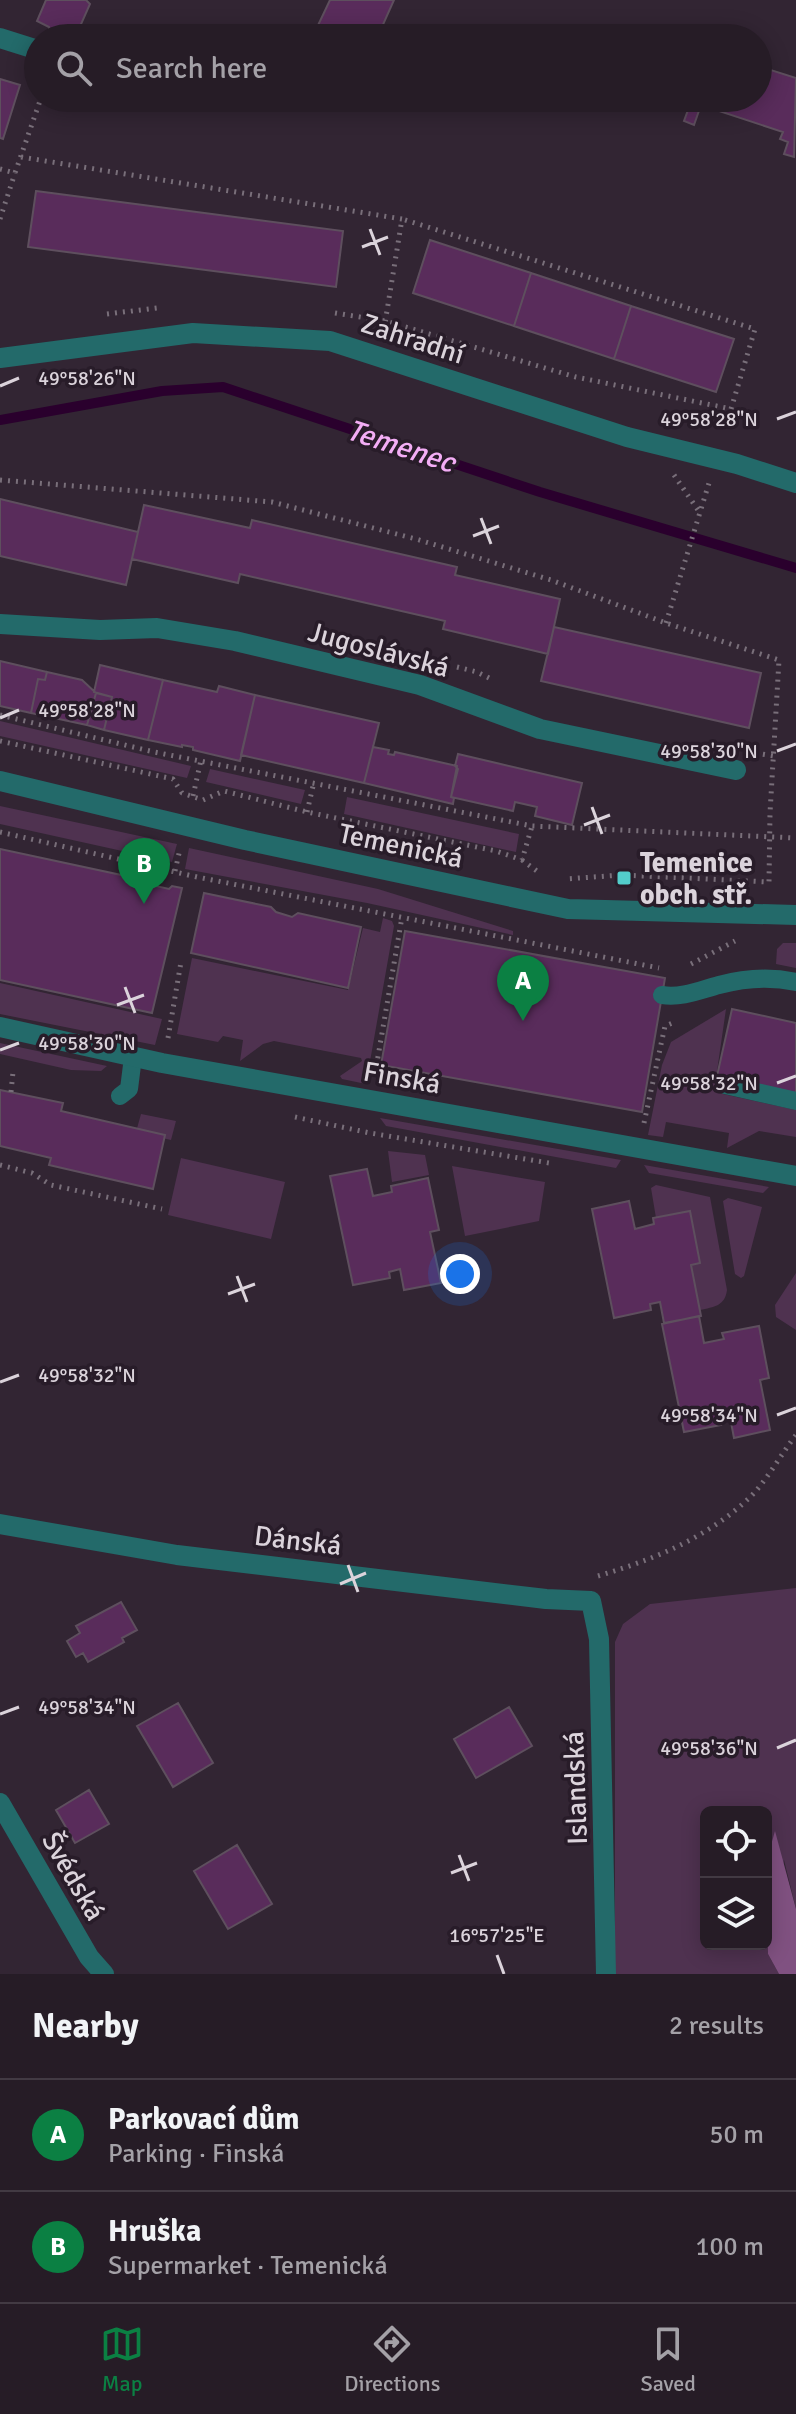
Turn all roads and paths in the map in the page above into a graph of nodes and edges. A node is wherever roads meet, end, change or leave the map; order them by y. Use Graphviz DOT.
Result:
graph roads {
  1 [pos="0,38"];
  2 [pos="24,46"];
  3 [pos="36,112"];
  4 [pos="21,157"];
  5 [pos="0,169"];
  6 [pos="15,173"];
  7 [pos="0,219"];
  8 [pos="402,219"];
  9 [pos="376,355"];
  10 [pos="0,358"];
  11 [pos="731,409"];
  12 [pos="0,480"];
  13 [pos="796,483"];
  14 [pos="699,511"];
  15 [pos="666,623"];
  16 [pos="0,624"];
  17 [pos="0,715"];
  18 [pos="0,741"];
  19 [pos="736,770"];
  20 [pos="0,781"];
  21 [pos="314,782"];
  22 [pos="307,812"];
  23 [pos="532,826"];
  24 [pos="0,832"];
  25 [pos="772,837"];
  26 [pos="796,838"];
  27 [pos="181,843"];
  28 [pos="522,860"];
  29 [pos="175,871"];
  30 [pos="563,879"];
  31 [pos="549,880"];
  32 [pos="796,915"];
  33 [pos="402,917"];
  34 [pos="737,939"];
  35 [pos="181,962"];
  36 [pos="689,965"];
  37 [pos="662,969"];
  38 [pos="796,982"];
  39 [pos="662,995"];
  40 [pos="171,1025"];
  41 [pos="0,1027"];
  42 [pos="133,1057"];
  43 [pos="13,1072"];
  44 [pos="725,1085"];
  45 [pos="11,1092"];
  46 [pos="120,1096"];
  47 [pos="371,1100"];
  48 [pos="796,1101"];
  49 [pos="0,1165"];
  50 [pos="796,1176"];
  51 [pos="162,1209"];
  52 [pos="796,1435"];
  53 [pos="0,1524"];
  54 [pos="584,1577"];
  55 [pos="591,1601"];
  56 [pos="0,1803"];
  57 [pos="104,1974"];
  58 [pos="606,1974"];
  1 -- 2 [label="street"];
  3 -- 4 [label="path"];
  4 -- 6 [label="path"];
  4 -- 8 [label="path"];
  5 -- 6 [label="path"];
  6 -- 7 [label="path"];
  8 -- 9 [label="path"];
  8 -- 11 [label="path"];
  9 -- 10 [label="street, Zahradní"];
  9 -- 13 [label="street, Zahradní"];
  12 -- 15 [label="path"];
  14 -- 15 [label="path"];
  15 -- 25 [label="path"];
  16 -- 19 [label="street, Jugoslávská"];
  17 -- 21 [label="path"];
  18 -- 22 [label="path"];
  20 -- 32 [label="street, Temenická"];
  21 -- 22 [label="path"];
  21 -- 23 [label="path"];
  22 -- 28 [label="path"];
  23 -- 25 [label="path"];
  23 -- 28 [label="path"];
  24 -- 29 [label="path"];
  25 -- 26 [label="path"];
  25 -- 30 [label="path"];
  27 -- 29 [label="path"];
  28 -- 31 [label="path"];
  29 -- 33 [label="path"];
  33 -- 37 [label="path"];
  33 -- 47 [label="path"];
  34 -- 36 [label="path"];
  35 -- 40 [label="path"];
  38 -- 39 [label="lane"];
  41 -- 42 [label="street, Finská"];
  42 -- 46 [label="lane"];
  42 -- 47 [label="street, Finská"];
  43 -- 45 [label="path"];
  44 -- 48 [label="lane"];
  47 -- 50 [label="street, Finská"];
  49 -- 51 [label="path"];
  52 -- 54 [label="path"];
  53 -- 55 [label="street, Dánská"];
  55 -- 58 [label="street, Islandská"];
  56 -- 57 [label="street, Švédská"];
}
